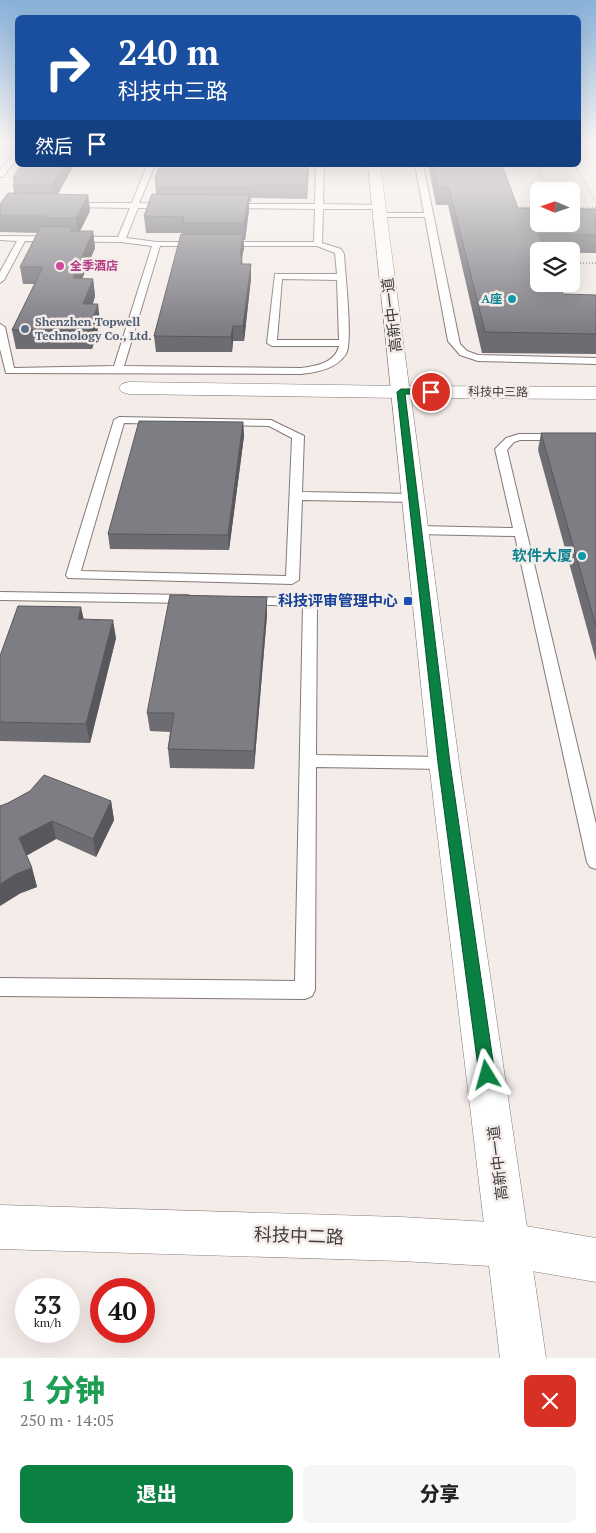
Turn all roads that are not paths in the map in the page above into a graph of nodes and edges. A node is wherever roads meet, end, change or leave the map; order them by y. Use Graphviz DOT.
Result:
graph roads {
  1 [pos="378,204"];
  2 [pos="426,204"];
  3 [pos="58,205"];
  4 [pos="135,206"];
  5 [pos="174,206"];
  6 [pos="222,206"];
  7 [pos="319,207"];
  8 [pos="379,211"];
  9 [pos="428,215"];
  10 [pos="0,238"];
  11 [pos="22,239"];
  12 [pos="121,240"];
  13 [pos="157,244"];
  14 [pos="204,244"];
  15 [pos="214,244"];
  16 [pos="318,244"];
  17 [pos="341,277"];
  18 [pos="0,280"];
  19 [pos="0,327"];
  20 [pos="344,343"];
  21 [pos="596,361"];
  22 [pos="118,369"];
  23 [pos="129,388"];
  24 [pos="401,392"];
  25 [pos="596,393"];
  26 [pos="596,437"];
  27 [pos="296,496"];
  28 [pos="413,498"];
  29 [pos="417,530"];
  30 [pos="520,532"];
  31 [pos="0,596"];
  32 [pos="200,600"];
  33 [pos="230,600"];
  34 [pos="309,761"];
  35 [pos="444,763"];
  36 [pos="596,862"];
  37 [pos="0,987"];
  38 [pos="0,1227"];
  39 [pos="508,1245"];
  40 [pos="596,1260"];
  41 [pos="523,1358"];
  1 -- 8 [label="street, 高新中一道"];
  2 -- 9 [label="lane"];
  3 -- 4 [label="lane"];
  4 -- 5 [label="lane"];
  4 -- 12 [label="lane"];
  6 -- 7 [label="lane"];
  7 -- 8 [label="lane"];
  7 -- 16 [label="lane"];
  8 -- 9 [label="lane"];
  8 -- 24 [label="street, 高新中一道"];
  9 -- 21 [label="lane"];
  10 -- 11 [label="lane"];
  11 -- 12 [label="lane"];
  11 -- 18 [label="lane"];
  12 -- 13 [label="lane"];
  13 -- 14 [label="lane"];
  13 -- 22 [label="lane"];
  15 -- 16 [label="lane"];
  16 -- 17 [label="lane"];
  17 -- 20 [label="lane"];
  17 -- 20 [label="lane"];
  19 -- 22 [label="lane"];
  20 -- 22 [label="lane"];
  23 -- 24 [label="street, 科技中三路"];
  24 -- 25 [label="street, 科技中三路"];
  24 -- 28 [label="street, 高新中一道"];
  26 -- 30 [label="lane"];
  27 -- 27 [label="lane"];
  27 -- 28 [label="lane"];
  28 -- 29 [label="street, 高新中一道"];
  29 -- 30 [label="lane"];
  29 -- 35 [label="street, 高新中一道"];
  30 -- 36 [label="lane"];
  31 -- 32 [label="lane"];
  33 -- 34 [label="lane"];
  34 -- 35 [label="lane"];
  34 -- 37 [label="lane"];
  35 -- 39 [label="street, 高新中一道"];
  38 -- 39 [label="street, 科技中二路"];
  39 -- 40 [label="street, 科技中二路"];
  39 -- 41 [label="street, 高新中一道"];
}
